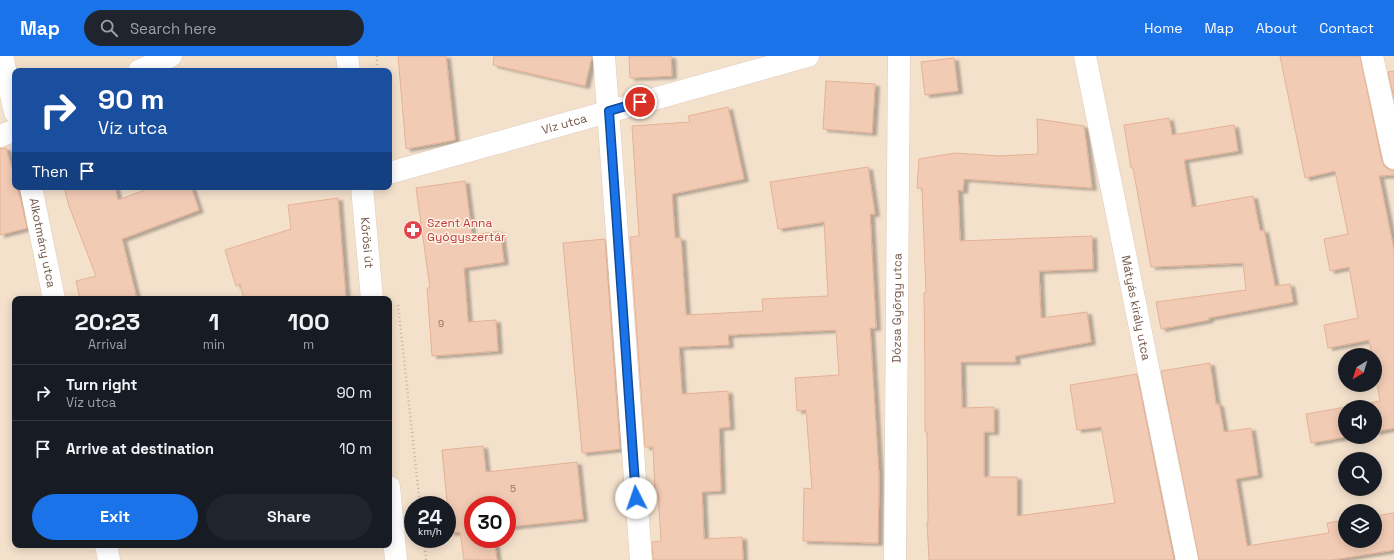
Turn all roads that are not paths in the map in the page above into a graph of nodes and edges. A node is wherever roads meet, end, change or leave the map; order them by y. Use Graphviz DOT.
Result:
graph roads {
  1 [pos="2,56"];
  2 [pos="171,56"];
  3 [pos="347,56"];
  4 [pos="604,56"];
  5 [pos="808,56"];
  6 [pos="899,56"];
  7 [pos="1085,56"];
  8 [pos="1372,56"];
  9 [pos="145,68"];
  10 [pos="349,68"];
  11 [pos="12,99"];
  12 [pos="609,111"];
  13 [pos="12,131"];
  14 [pos="0,136"];
  15 [pos="1394,158"];
  16 [pos="392,172"];
  17 [pos="32,190"];
  18 [pos="362,190"];
  19 [pos="53,296"];
  20 [pos="372,296"];
  21 [pos="392,518"];
  22 [pos="107,548"];
  23 [pos="109,560"];
  24 [pos="396,560"];
  25 [pos="641,560"];
  26 [pos="895,560"];
  27 [pos="1188,560"];
  1 -- 11 [label="street"];
  2 -- 9 [label="street"];
  3 -- 10 [label="street"];
  4 -- 12 [label="street"];
  5 -- 12 [label="street, Víz utca"];
  6 -- 26 [label="street, Dózsa György utca"];
  7 -- 27 [label="street, Mátyás király utca"];
  8 -- 15 [label="street"];
  12 -- 16 [label="street, Víz utca"];
  12 -- 25 [label="street"];
  13 -- 14 [label="street"];
  17 -- 19 [label="street, Alkotmány utca"];
  18 -- 20 [label="street, Kőrösi út"];
  21 -- 24 [label="street"];
  22 -- 23 [label="street"];
}
